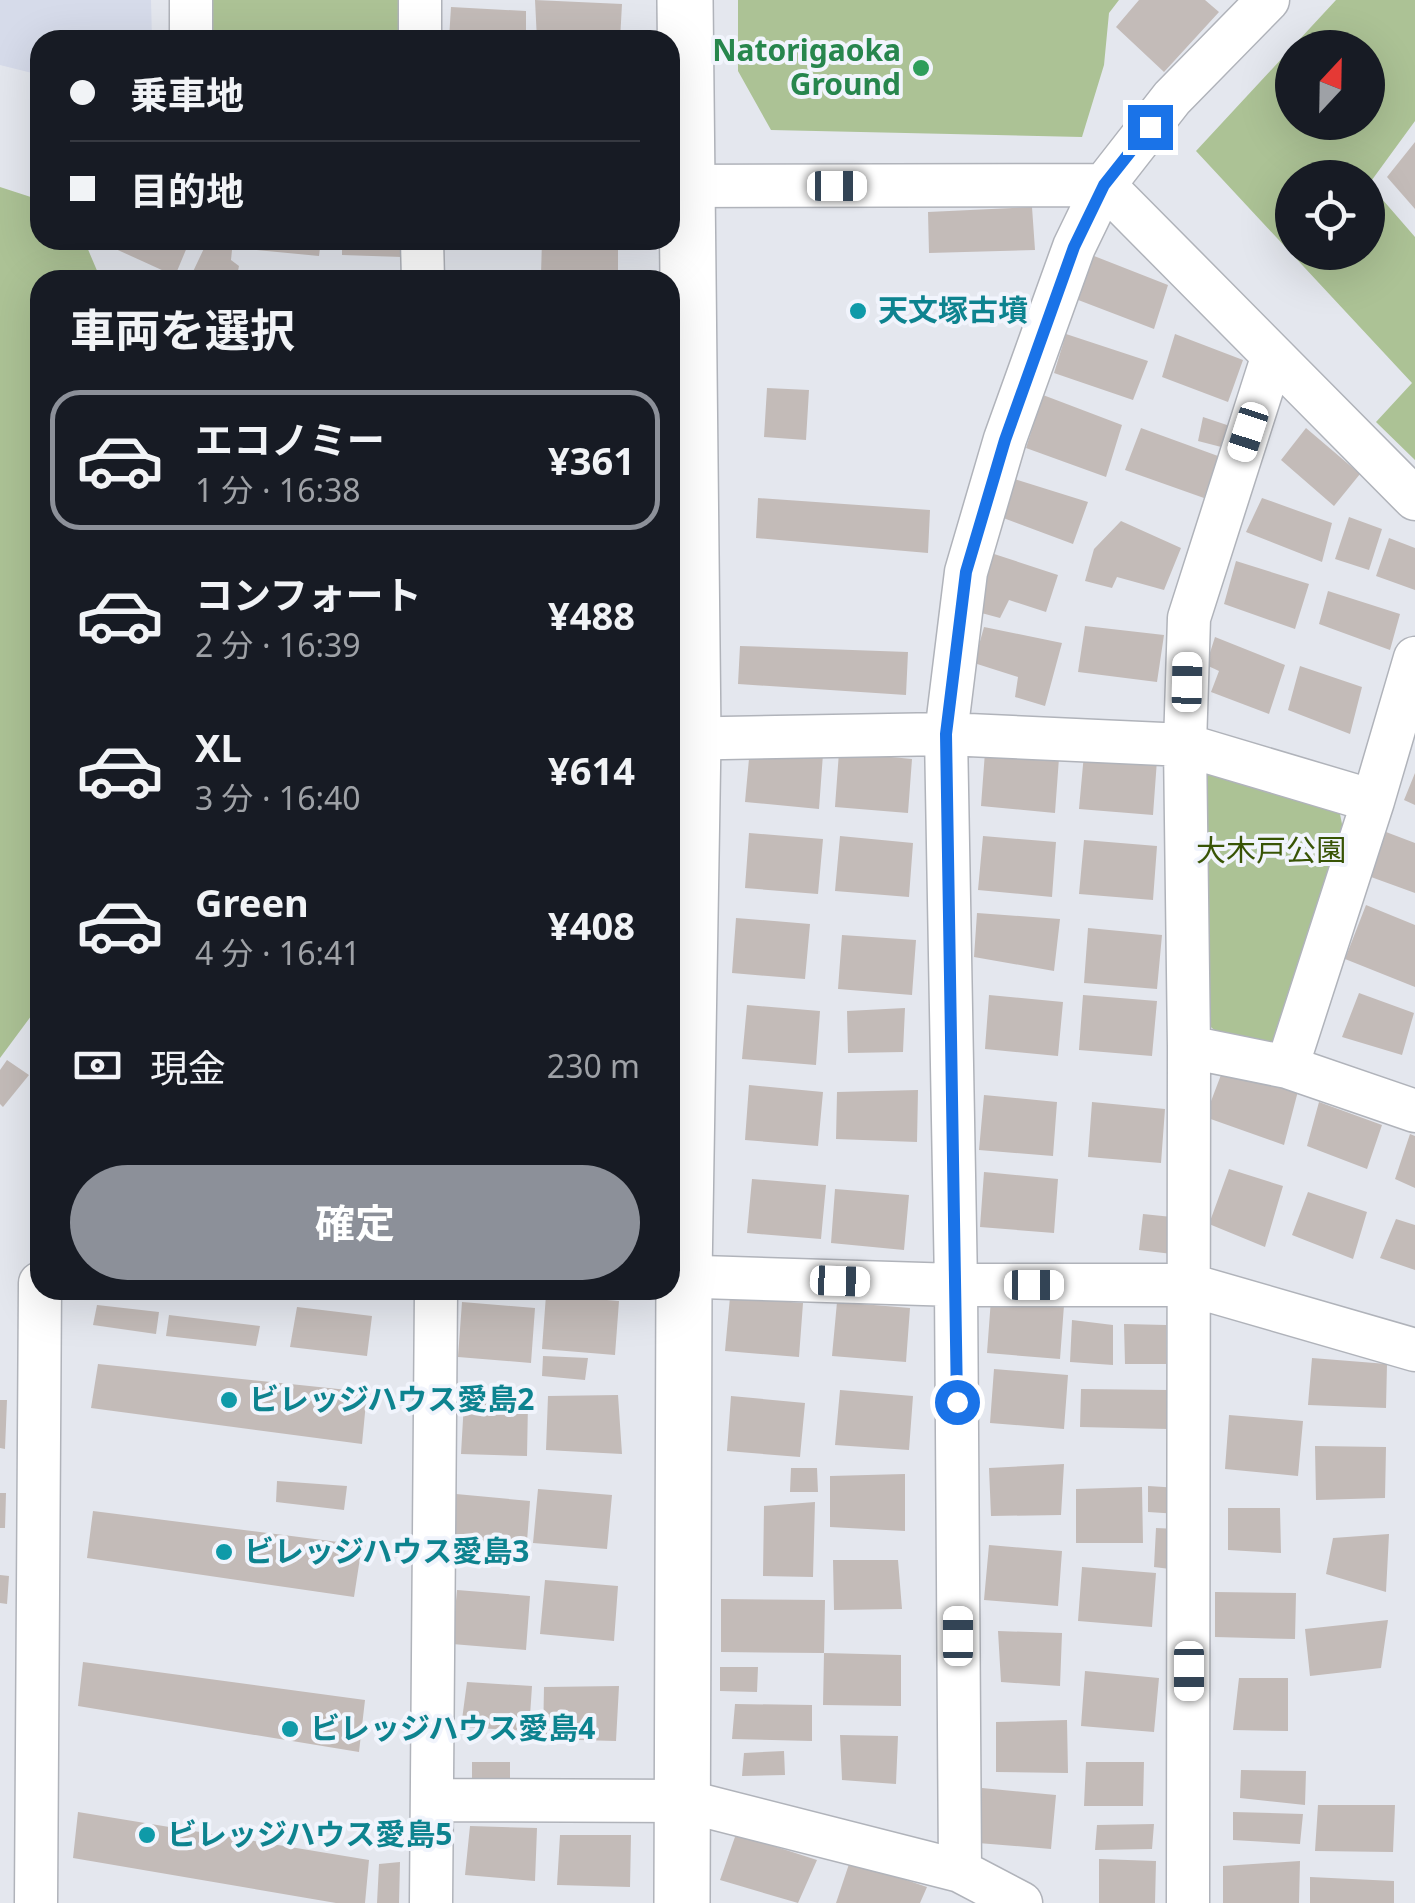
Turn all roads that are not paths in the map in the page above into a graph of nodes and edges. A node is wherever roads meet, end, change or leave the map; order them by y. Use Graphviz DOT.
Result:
graph roads {
  1 [pos="191,0"];
  2 [pos="420,0"];
  3 [pos="685,0"];
  4 [pos="1268,0"];
  5 [pos="191,30"];
  6 [pos="420,30"];
  7 [pos="680,133"];
  8 [pos="1104,185"];
  9 [pos="680,186"];
  10 [pos="1272,358"];
  11 [pos="680,462"];
  12 [pos="1415,499"];
  13 [pos="1415,658"];
  14 [pos="946,734"];
  15 [pos="682,739"];
  16 [pos="1186,745"];
  17 [pos="1373,801"];
  18 [pos="680,954"];
  19 [pos="1190,1046"];
  20 [pos="1288,1067"];
  21 [pos="1415,1111"];
  22 [pos="680,1276"];
  23 [pos="956,1285"];
  24 [pos="1190,1285"];
  25 [pos="40,1300"];
  26 [pos="436,1300"];
  27 [pos="677,1300"];
  28 [pos="1415,1350"];
  29 [pos="433,1800"];
  30 [pos="685,1801"];
  31 [pos="960,1871"];
  32 [pos="36,1903"];
  33 [pos="431,1903"];
  34 [pos="682,1903"];
  35 [pos="1021,1903"];
  36 [pos="1188,1903"];
  1 -- 5 [label="street"];
  2 -- 6 [label="street"];
  3 -- 7 [label="street"];
  4 -- 8 [label="street"];
  8 -- 9 [label="street"];
  8 -- 10 [label="street"];
  8 -- 14 [label="street"];
  10 -- 12 [label="street"];
  10 -- 16 [label="street"];
  11 -- 15 [label="street"];
  13 -- 17 [label="street"];
  14 -- 15 [label="street"];
  14 -- 16 [label="street"];
  14 -- 23 [label="street"];
  15 -- 18 [label="street"];
  16 -- 17 [label="street"];
  16 -- 19 [label="street"];
  17 -- 20 [label="street"];
  19 -- 20 [label="street"];
  19 -- 24 [label="street"];
  20 -- 21 [label="street"];
  22 -- 23 [label="street"];
  23 -- 24 [label="street"];
  23 -- 31 [label="street"];
  24 -- 28 [label="street"];
  24 -- 36 [label="street"];
  25 -- 32 [label="street"];
  26 -- 29 [label="street"];
  27 -- 30 [label="street"];
  29 -- 30 [label="street"];
  29 -- 33 [label="street"];
  30 -- 31 [label="street"];
  30 -- 34 [label="street"];
  31 -- 35 [label="street"];
}
